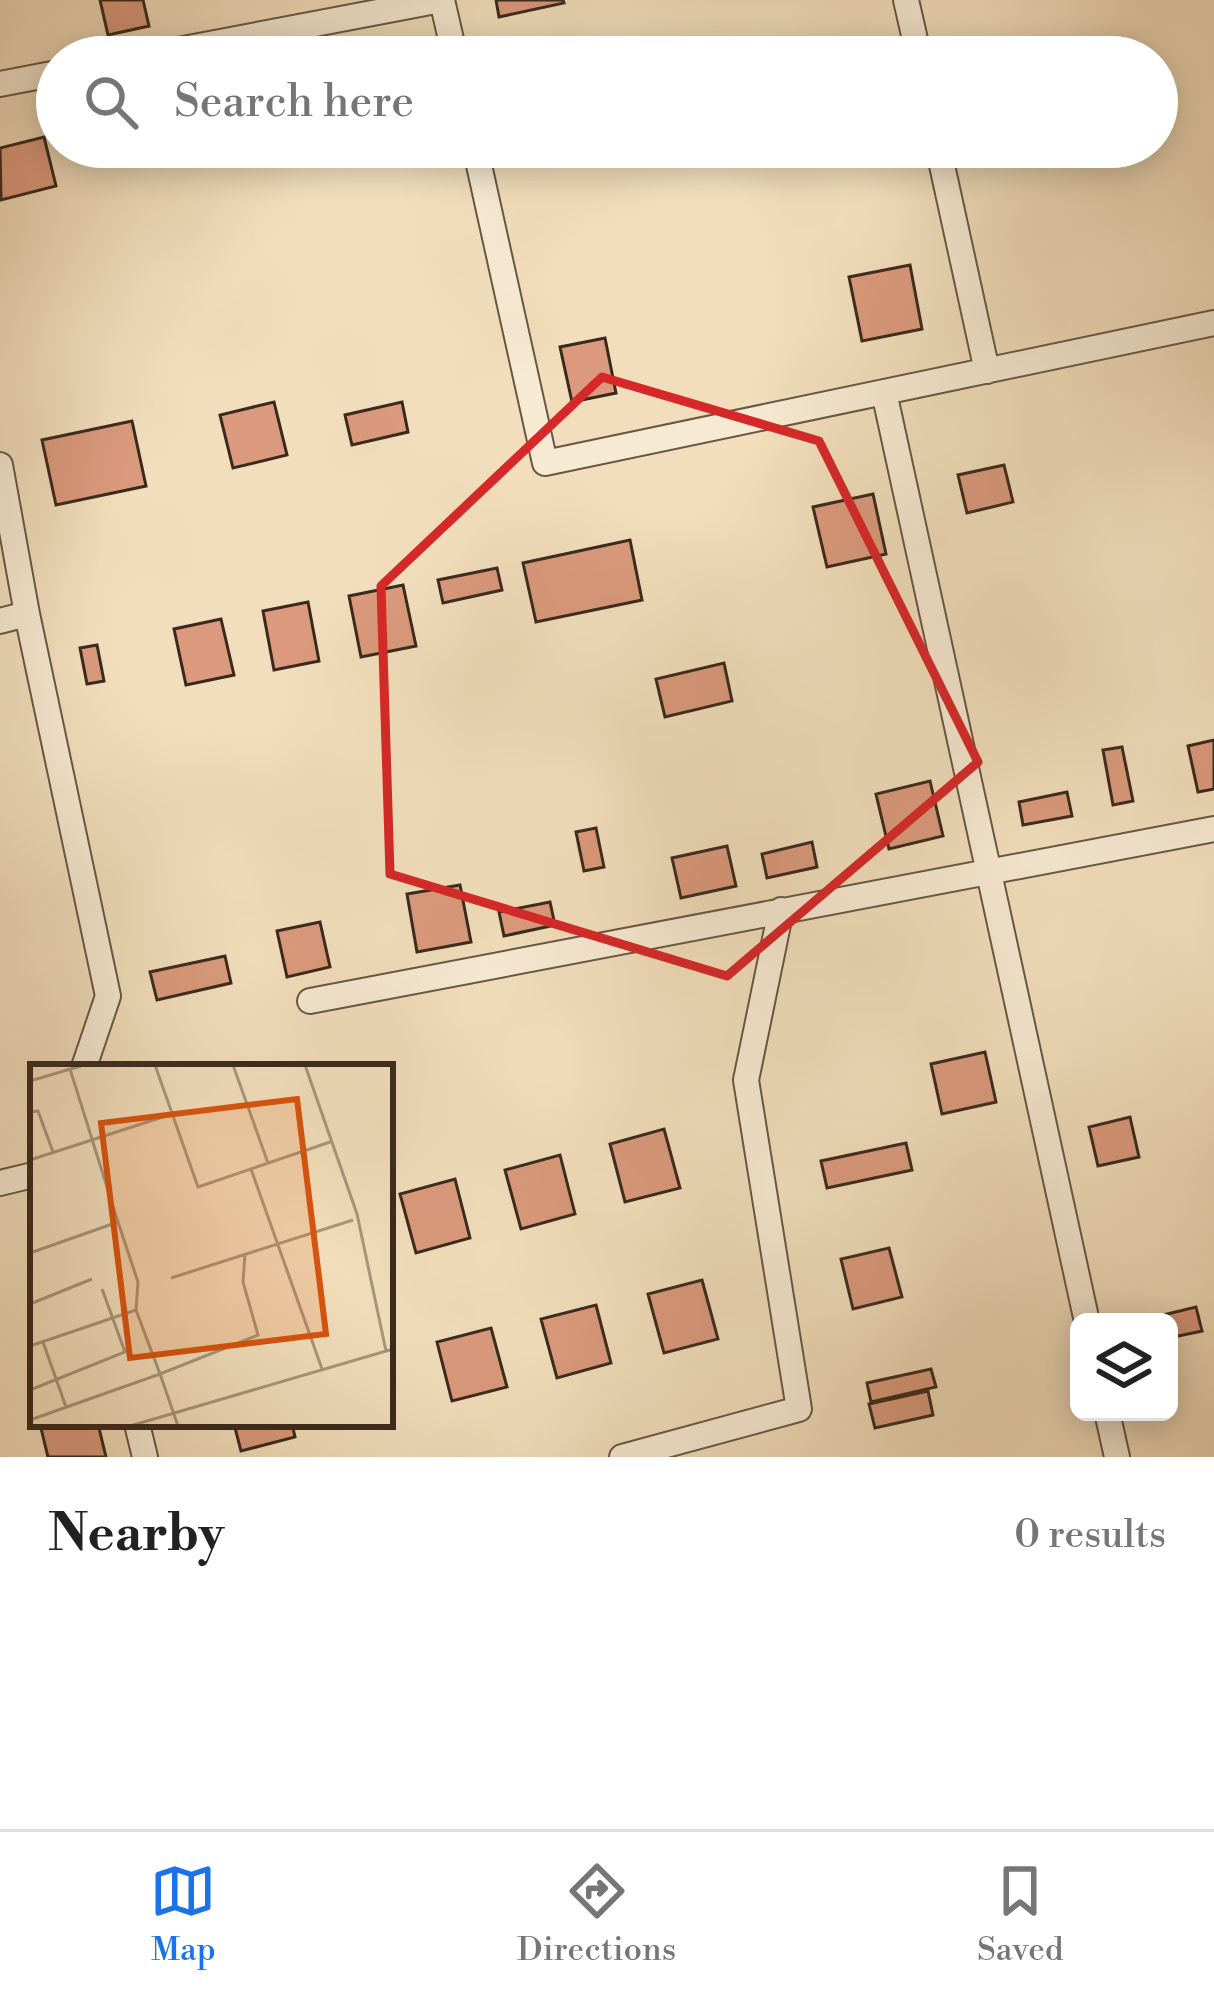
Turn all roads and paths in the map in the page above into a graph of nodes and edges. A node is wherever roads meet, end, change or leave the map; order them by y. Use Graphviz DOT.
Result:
graph roads {
  1 [pos="442,0"];
  2 [pos="906,0"];
  3 [pos="252,36"];
  4 [pos="450,36"];
  5 [pos="914,36"];
  6 [pos="36,77"];
  7 [pos="0,84"];
  8 [pos="480,168"];
  9 [pos="943,168"];
  10 [pos="1214,323"];
  11 [pos="987,370"];
  12 [pos="884,392"];
  13 [pos="0,465"];
  14 [pos="27,614"];
  15 [pos="0,620"];
  16 [pos="1214,829"];
  17 [pos="989,875"];
  18 [pos="781,910"];
  19 [pos="310,1001"];
  20 [pos="84,1064"];
  21 [pos="30,1176"];
  22 [pos="0,1183"];
  23 [pos="1085,1313"];
  24 [pos="1109,1421"];
  25 [pos="138,1427"];
  26 [pos="145,1457"];
  27 [pos="622,1457"];
  28 [pos="1117,1457"];
  1 -- 3 [label="street"];
  1 -- 4 [label="street"];
  2 -- 5 [label="street"];
  6 -- 7 [label="street"];
  8 -- 12 [label="street"];
  9 -- 11 [label="street"];
  10 -- 11 [label="street"];
  11 -- 12 [label="street"];
  12 -- 17 [label="street"];
  13 -- 14 [label="street"];
  14 -- 15 [label="street"];
  14 -- 20 [label="street"];
  16 -- 17 [label="street"];
  17 -- 18 [label="street"];
  17 -- 23 [label="street"];
  18 -- 19 [label="street"];
  18 -- 27 [label="street"];
  21 -- 22 [label="street"];
  24 -- 28 [label="street"];
  25 -- 26 [label="street"];
}
